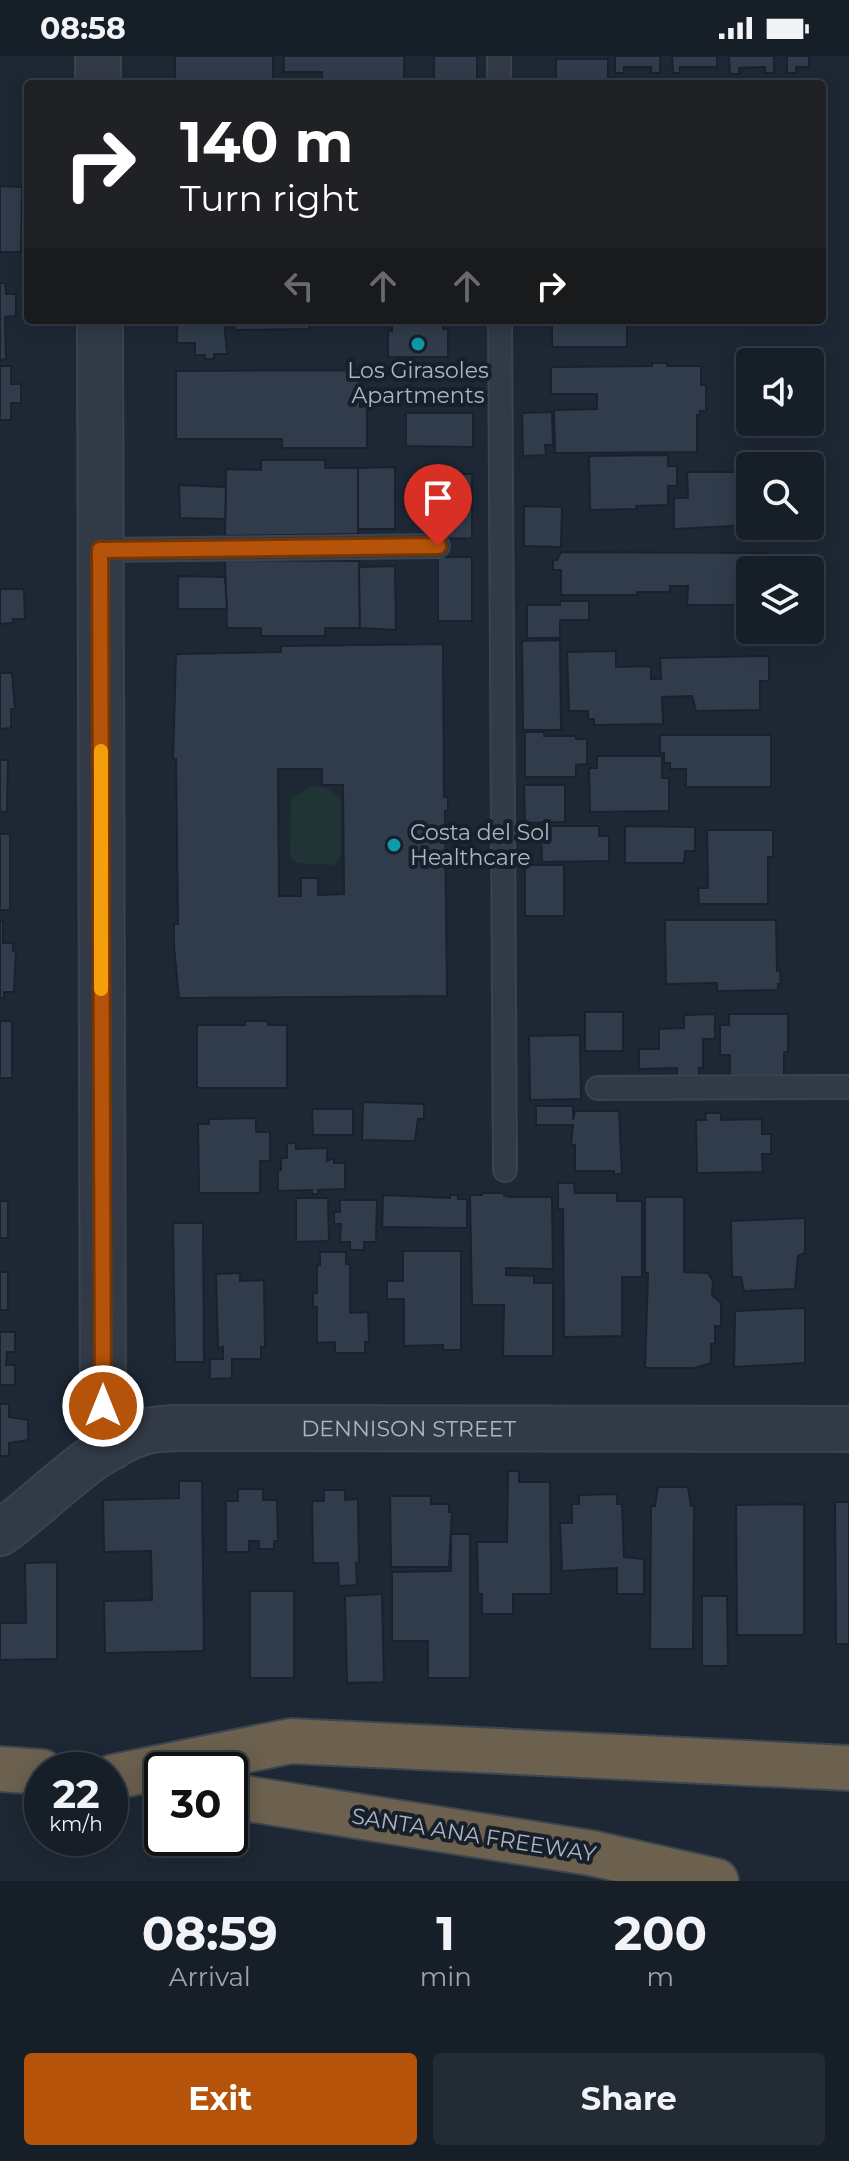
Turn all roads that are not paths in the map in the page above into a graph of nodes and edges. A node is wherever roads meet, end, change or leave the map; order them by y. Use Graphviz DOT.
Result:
graph roads {
  1 [pos="98,56"];
  2 [pos="499,56"];
  3 [pos="98,80"];
  4 [pos="499,80"];
  5 [pos="100,324"];
  6 [pos="499,324"];
  7 [pos="438,546"];
  8 [pos="100,550"];
  9 [pos="849,1087"];
  10 [pos="598,1088"];
  11 [pos="505,1170"];
  12 [pos="849,1429"];
  13 [pos="112,1447"];
  14 [pos="0,1533"];
  15 [pos="849,1768"];
  16 [pos="0,1769"];
  17 [pos="24,1771"];
  18 [pos="128,1774"];
  19 [pos="248,1799"];
  20 [pos="716,1881"];
  1 -- 3 [label="street"];
  2 -- 4 [label="lane"];
  5 -- 8 [label="street"];
  6 -- 11 [label="lane"];
  7 -- 8 [label="lane"];
  8 -- 13 [label="street"];
  9 -- 10 [label="lane"];
  12 -- 13 [label="street, DENNISON STREET"];
  13 -- 14 [label="street, DENNISON STREET"];
  15 -- 18 [label="highway"];
  16 -- 17 [label="highway"];
  19 -- 20 [label="highway, SANTA ANA FREEWAY"];
}
